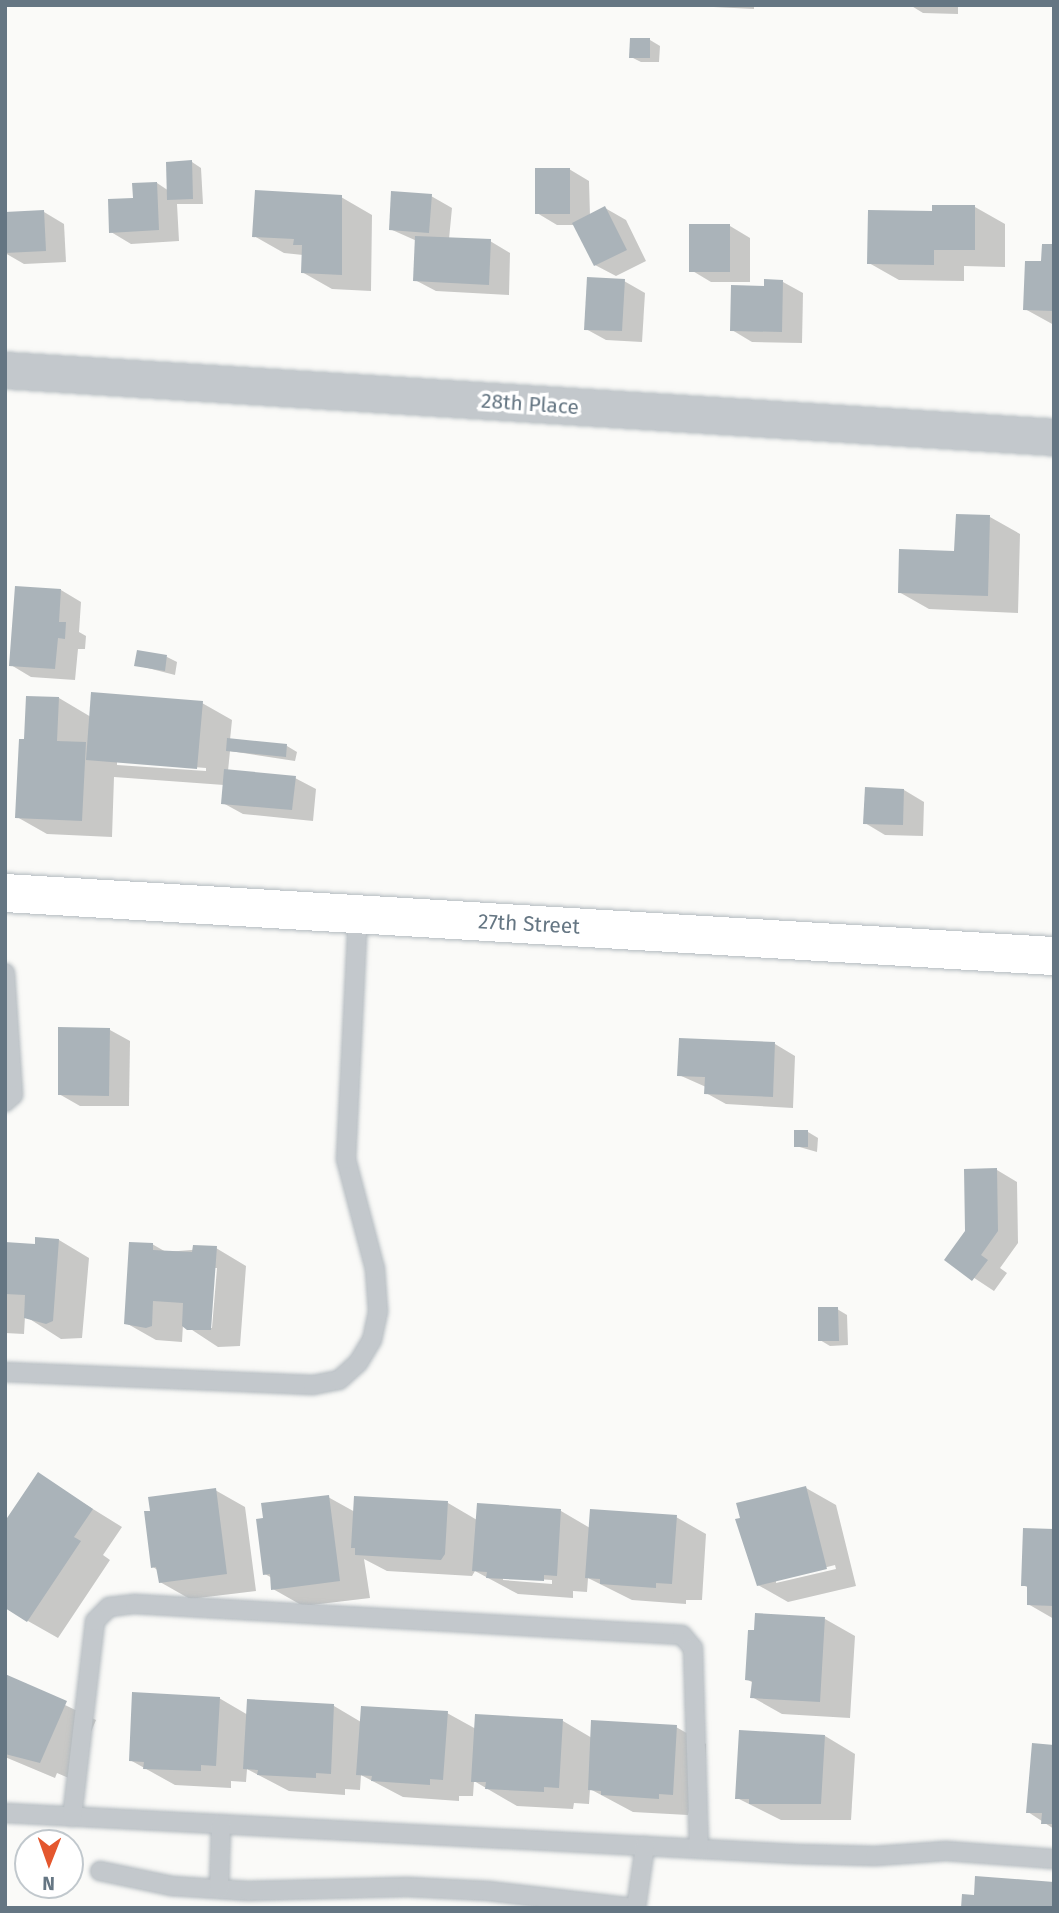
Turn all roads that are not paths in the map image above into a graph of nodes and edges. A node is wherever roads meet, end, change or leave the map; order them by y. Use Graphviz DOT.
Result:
graph roads {
  1 [pos="5,370"];
  2 [pos="1054,437"];
  3 [pos="5,893"];
  4 [pos="358,914"];
  5 [pos="1054,956"];
  6 [pos="5,973"];
  7 [pos="5,1101"];
  8 [pos="5,1372"];
  9 [pos="5,1813"];
  10 [pos="72,1817"];
  11 [pos="220,1824"];
  12 [pos="645,1846"];
  13 [pos="699,1849"];
  14 [pos="1054,1859"];
  15 [pos="100,1871"];
  16 [pos="219,1889"];
  17 [pos="636,1908"];
  1 -- 2 [label="street, 28th Place"];
  3 -- 4 [label="street, 27th Street"];
  4 -- 5 [label="street, 27th Street"];
  4 -- 8 [label="lane"];
  6 -- 7 [label="lane"];
  9 -- 10 [label="lane"];
  10 -- 11 [label="lane"];
  10 -- 13 [label="lane"];
  11 -- 12 [label="lane"];
  11 -- 16 [label="lane"];
  12 -- 13 [label="lane"];
  12 -- 17 [label="lane"];
  13 -- 14 [label="lane"];
  15 -- 16 [label="lane"];
  16 -- 17 [label="lane"];
}
